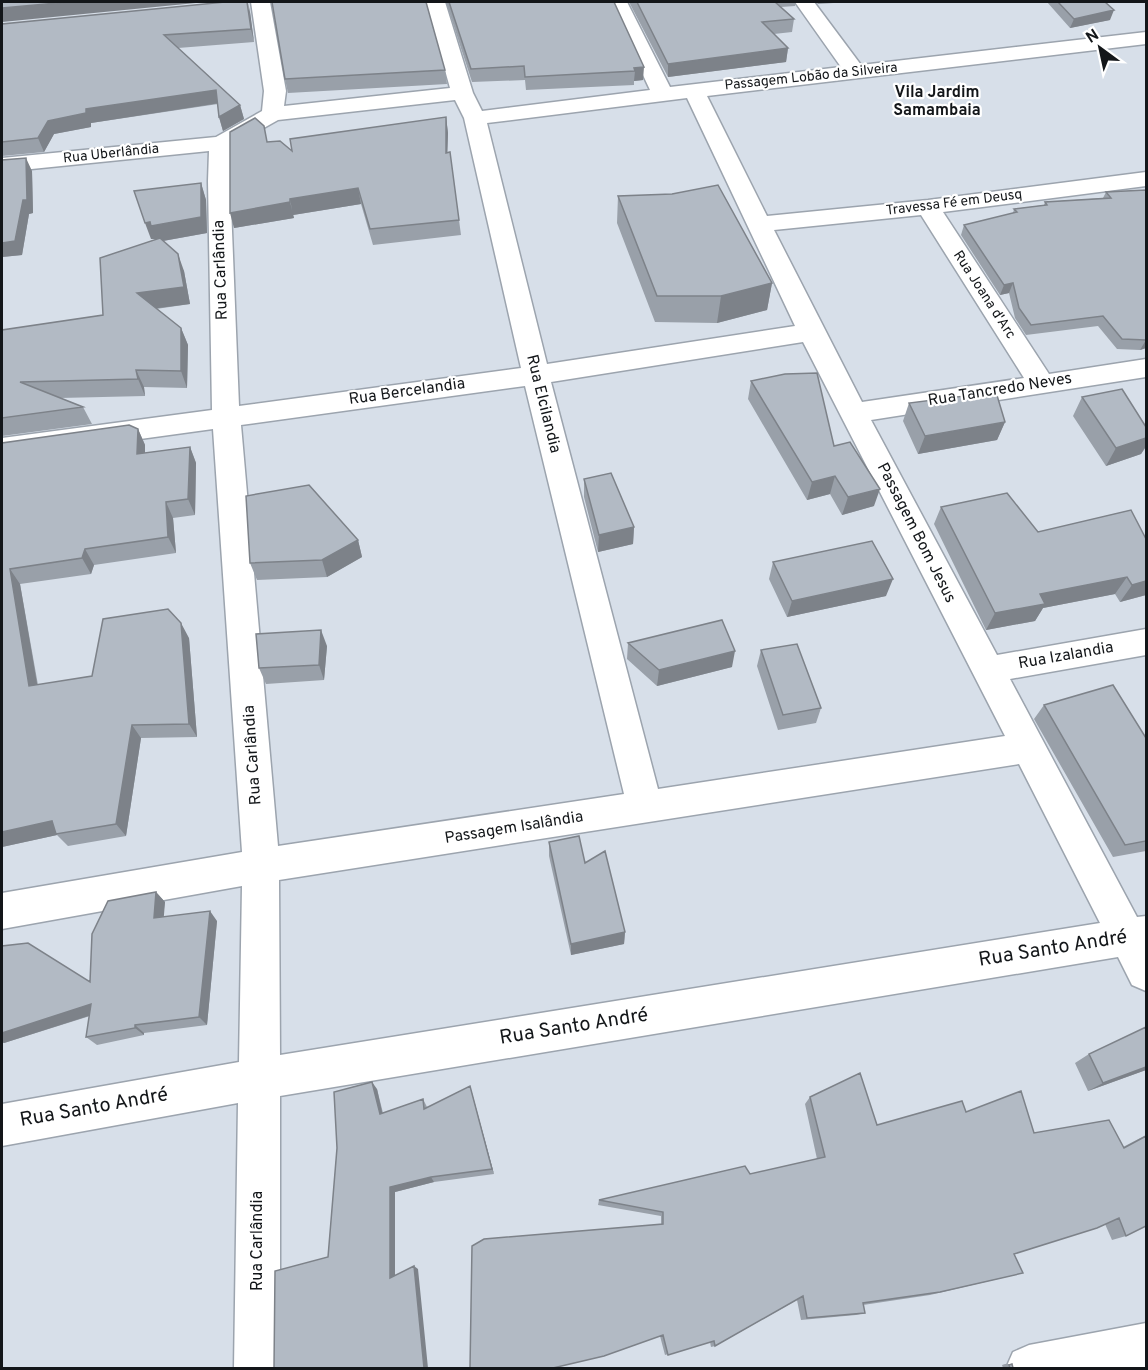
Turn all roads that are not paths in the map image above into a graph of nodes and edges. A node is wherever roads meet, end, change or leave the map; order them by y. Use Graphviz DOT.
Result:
graph roads {
  1 [pos="265,2"];
  2 [pos="435,2"];
  3 [pos="618,2"];
  4 [pos="804,2"];
  5 [pos="237,6"];
  6 [pos="1146,38"];
  7 [pos="856,74"];
  8 [pos="694,90"];
  9 [pos="462,93"];
  10 [pos="663,94"];
  11 [pos="273,114"];
  12 [pos="475,118"];
  13 [pos="220,143"];
  14 [pos="2,165"];
  15 [pos="1146,178"];
  16 [pos="927,207"];
  17 [pos="760,224"];
  18 [pos="811,332"];
  19 [pos="1146,368"];
  20 [pos="536,375"];
  21 [pos="1041,383"];
  22 [pos="855,413"];
  23 [pos="226,417"];
  24 [pos="2,448"];
  25 [pos="1146,642"];
  26 [pos="986,670"];
  27 [pos="1027,748"];
  28 [pos="645,808"];
  29 [pos="261,866"];
  30 [pos="2,911"];
  31 [pos="1137,935"];
  32 [pos="1146,972"];
  33 [pos="259,1079"];
  34 [pos="2,1125"];
  35 [pos="1146,1346"];
  36 [pos="258,1368"];
  37 [pos="1029,1368"];
  1 -- 5 [label="street"];
  1 -- 11 [label="street"];
  2 -- 9 [label="street, Rua Elcilandia"];
  3 -- 10 [label="street"];
  4 -- 7 [label="street"];
  6 -- 7 [label="street, Passagem Lobão da Silveira"];
  7 -- 8 [label="street, Passagem Lobão da Silveira"];
  8 -- 10 [label="street, Passagem Lobão da Silveira"];
  8 -- 17 [label="street, Passagem Bom Jesus"];
  9 -- 11 [label="street"];
  9 -- 12 [label="street, Rua Elcilandia"];
  10 -- 12 [label="street, Passagem Lobão da Silveira"];
  11 -- 13 [label="street"];
  12 -- 20 [label="street, Rua Elcilandia"];
  13 -- 14 [label="street, Rua Uberlândia"];
  13 -- 23 [label="street, Rua Carlândia"];
  15 -- 16 [label="street, Travessa Fé em Deusq"];
  16 -- 17 [label="street, Travessa Fé em Deusq"];
  16 -- 21 [label="street, Rua Joana d'Arc"];
  17 -- 18 [label="street, Passagem Bom Jesus"];
  18 -- 20 [label="street, Rua Bercelandia"];
  18 -- 22 [label="street, Passagem Bom Jesus"];
  19 -- 21 [label="street, Rua Tancredo Neves"];
  20 -- 23 [label="street, Rua Bercelandia"];
  20 -- 28 [label="street, Rua Elcilandia"];
  21 -- 22 [label="street, Rua Tancredo Neves"];
  22 -- 26 [label="street, Passagem Bom Jesus"];
  23 -- 24 [label="street, Rua Bercelandia"];
  23 -- 29 [label="street, Rua Carlândia"];
  25 -- 26 [label="street, Rua Izalandia"];
  26 -- 27 [label="street, Passagem Bom Jesus"];
  27 -- 28 [label="street, Passagem Isalândia"];
  27 -- 31 [label="street, Passagem Bom Jesus"];
  28 -- 29 [label="street, Passagem Isalândia"];
  29 -- 30 [label="street, Passagem Isalândia"];
  29 -- 33 [label="street, Rua Carlândia"];
  31 -- 32 [label="street, Passagem Bom Jesus"];
  31 -- 33 [label="street, Rua Santo André"];
  33 -- 34 [label="street, Rua Santo André"];
  33 -- 36 [label="street, Rua Carlândia"];
  35 -- 37 [label="street"];
}
